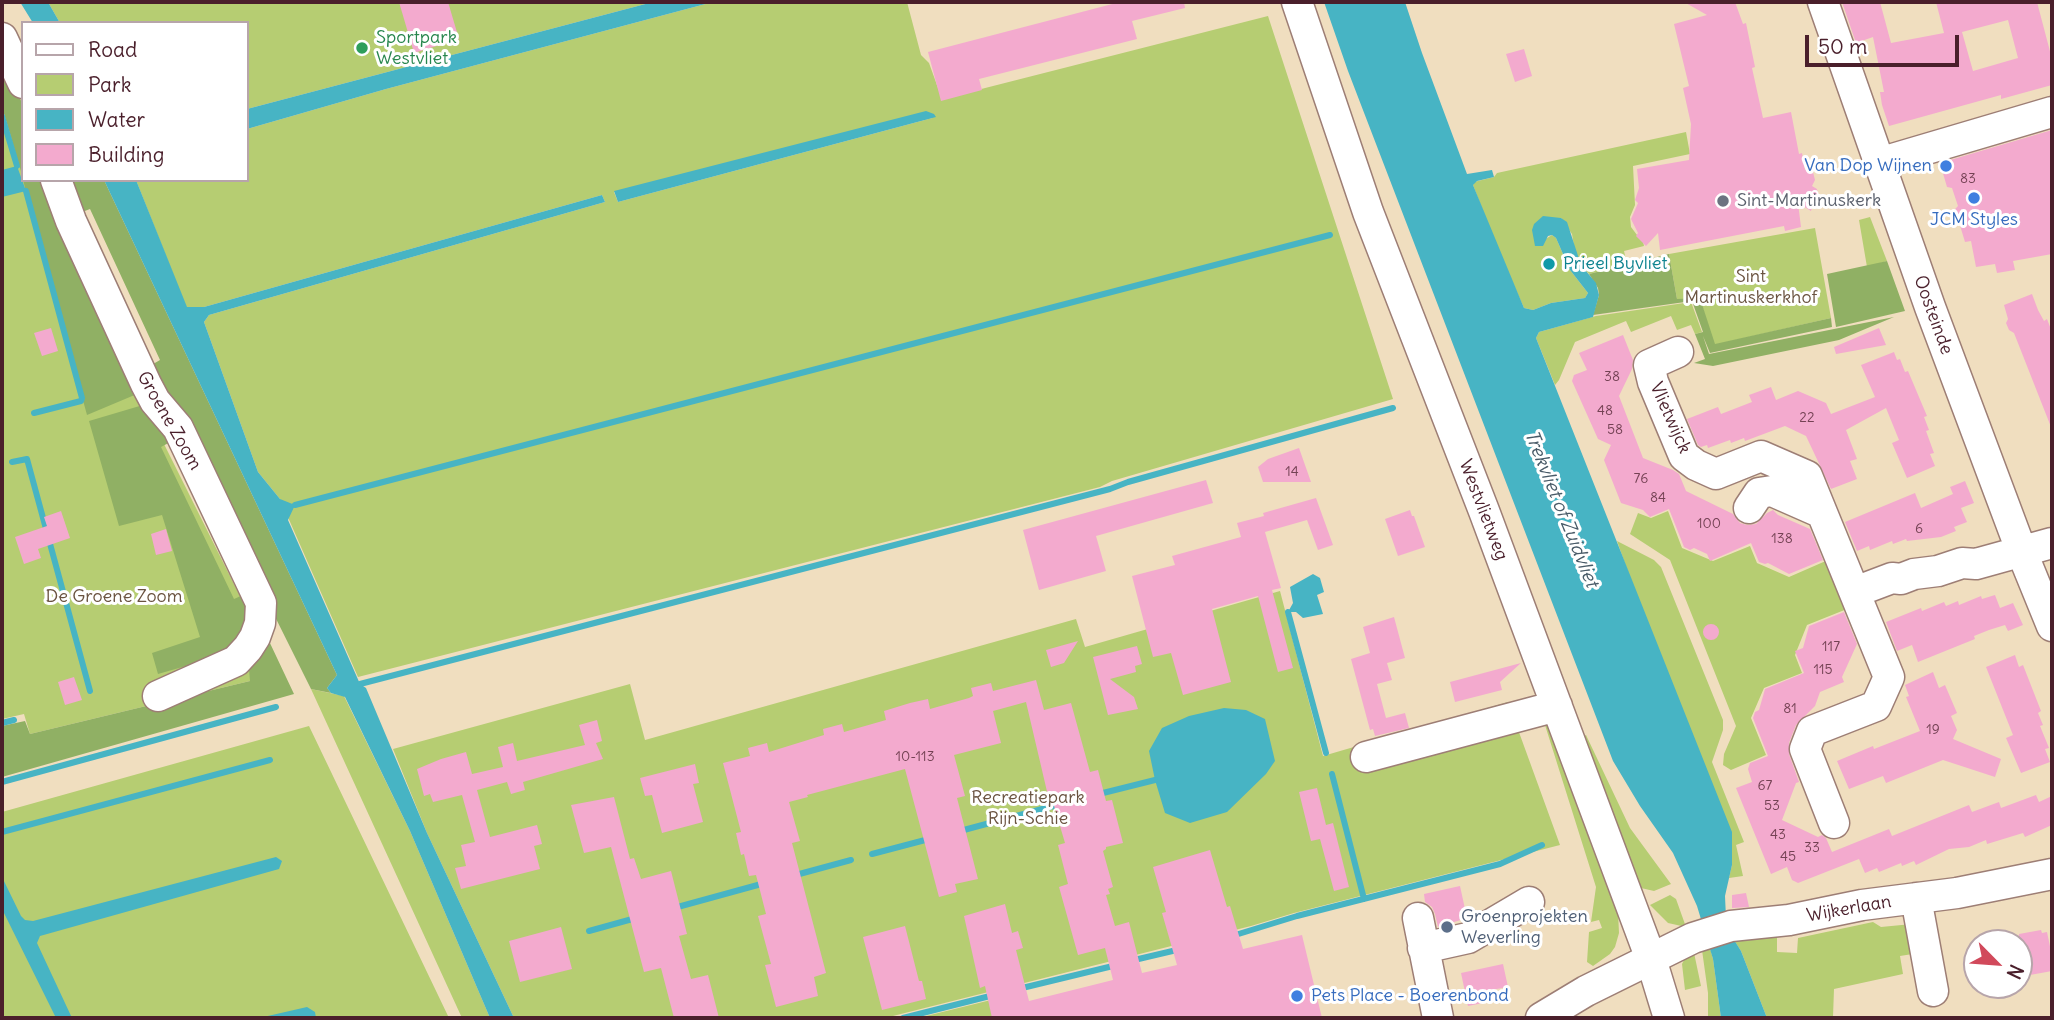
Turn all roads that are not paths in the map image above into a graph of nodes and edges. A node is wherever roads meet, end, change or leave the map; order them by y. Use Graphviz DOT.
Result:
graph roads {
  1 [pos="1297,2"];
  2 [pos="1823,2"];
  3 [pos="2,38"];
  4 [pos="21,79"];
  5 [pos="2052,112"];
  6 [pos="1879,163"];
  7 [pos="57,182"];
  8 [pos="1678,352"];
  9 [pos="1749,508"];
  10 [pos="1822,513"];
  11 [pos="2052,543"];
  12 [pos="2021,550"];
  13 [pos="1854,592"];
  14 [pos="2052,626"];
  15 [pos="159,696"];
  16 [pos="1557,706"];
  17 [pos="1366,757"];
  18 [pos="1834,823"];
  19 [pos="2052,874"];
  20 [pos="1916,898"];
  21 [pos="1529,902"];
  22 [pos="1418,918"];
  23 [pos="1423,948"];
  24 [pos="1651,959"];
  25 [pos="1933,991"];
  26 [pos="1438,1018"];
  27 [pos="1541,1018"];
  28 [pos="1669,1018"];
  1 -- 16 [label="street, Westvlietweg"];
  2 -- 6 [label="street, Oosteinde"];
  3 -- 4 [label="street"];
  5 -- 6 [label="street"];
  6 -- 12 [label="street, Oosteinde"];
  7 -- 15 [label="street, Groene Zoom"];
  8 -- 10 [label="street, Vlietwijck"];
  9 -- 10 [label="street"];
  10 -- 13 [label="street, Vlietwijck"];
  11 -- 12 [label="street"];
  12 -- 13 [label="street"];
  12 -- 14 [label="street, Oosteinde"];
  13 -- 18 [label="street, Vlietwijck"];
  16 -- 17 [label="street"];
  16 -- 24 [label="street, Westvlietweg"];
  19 -- 20 [label="street, Wijkerlaan"];
  20 -- 24 [label="street, Wijkerlaan"];
  20 -- 25 [label="street"];
  21 -- 23 [label="street"];
  22 -- 23 [label="street"];
  23 -- 26 [label="street"];
  24 -- 27 [label="street, Wijkerlaan"];
  24 -- 28 [label="street, Westvlietweg"];
}
